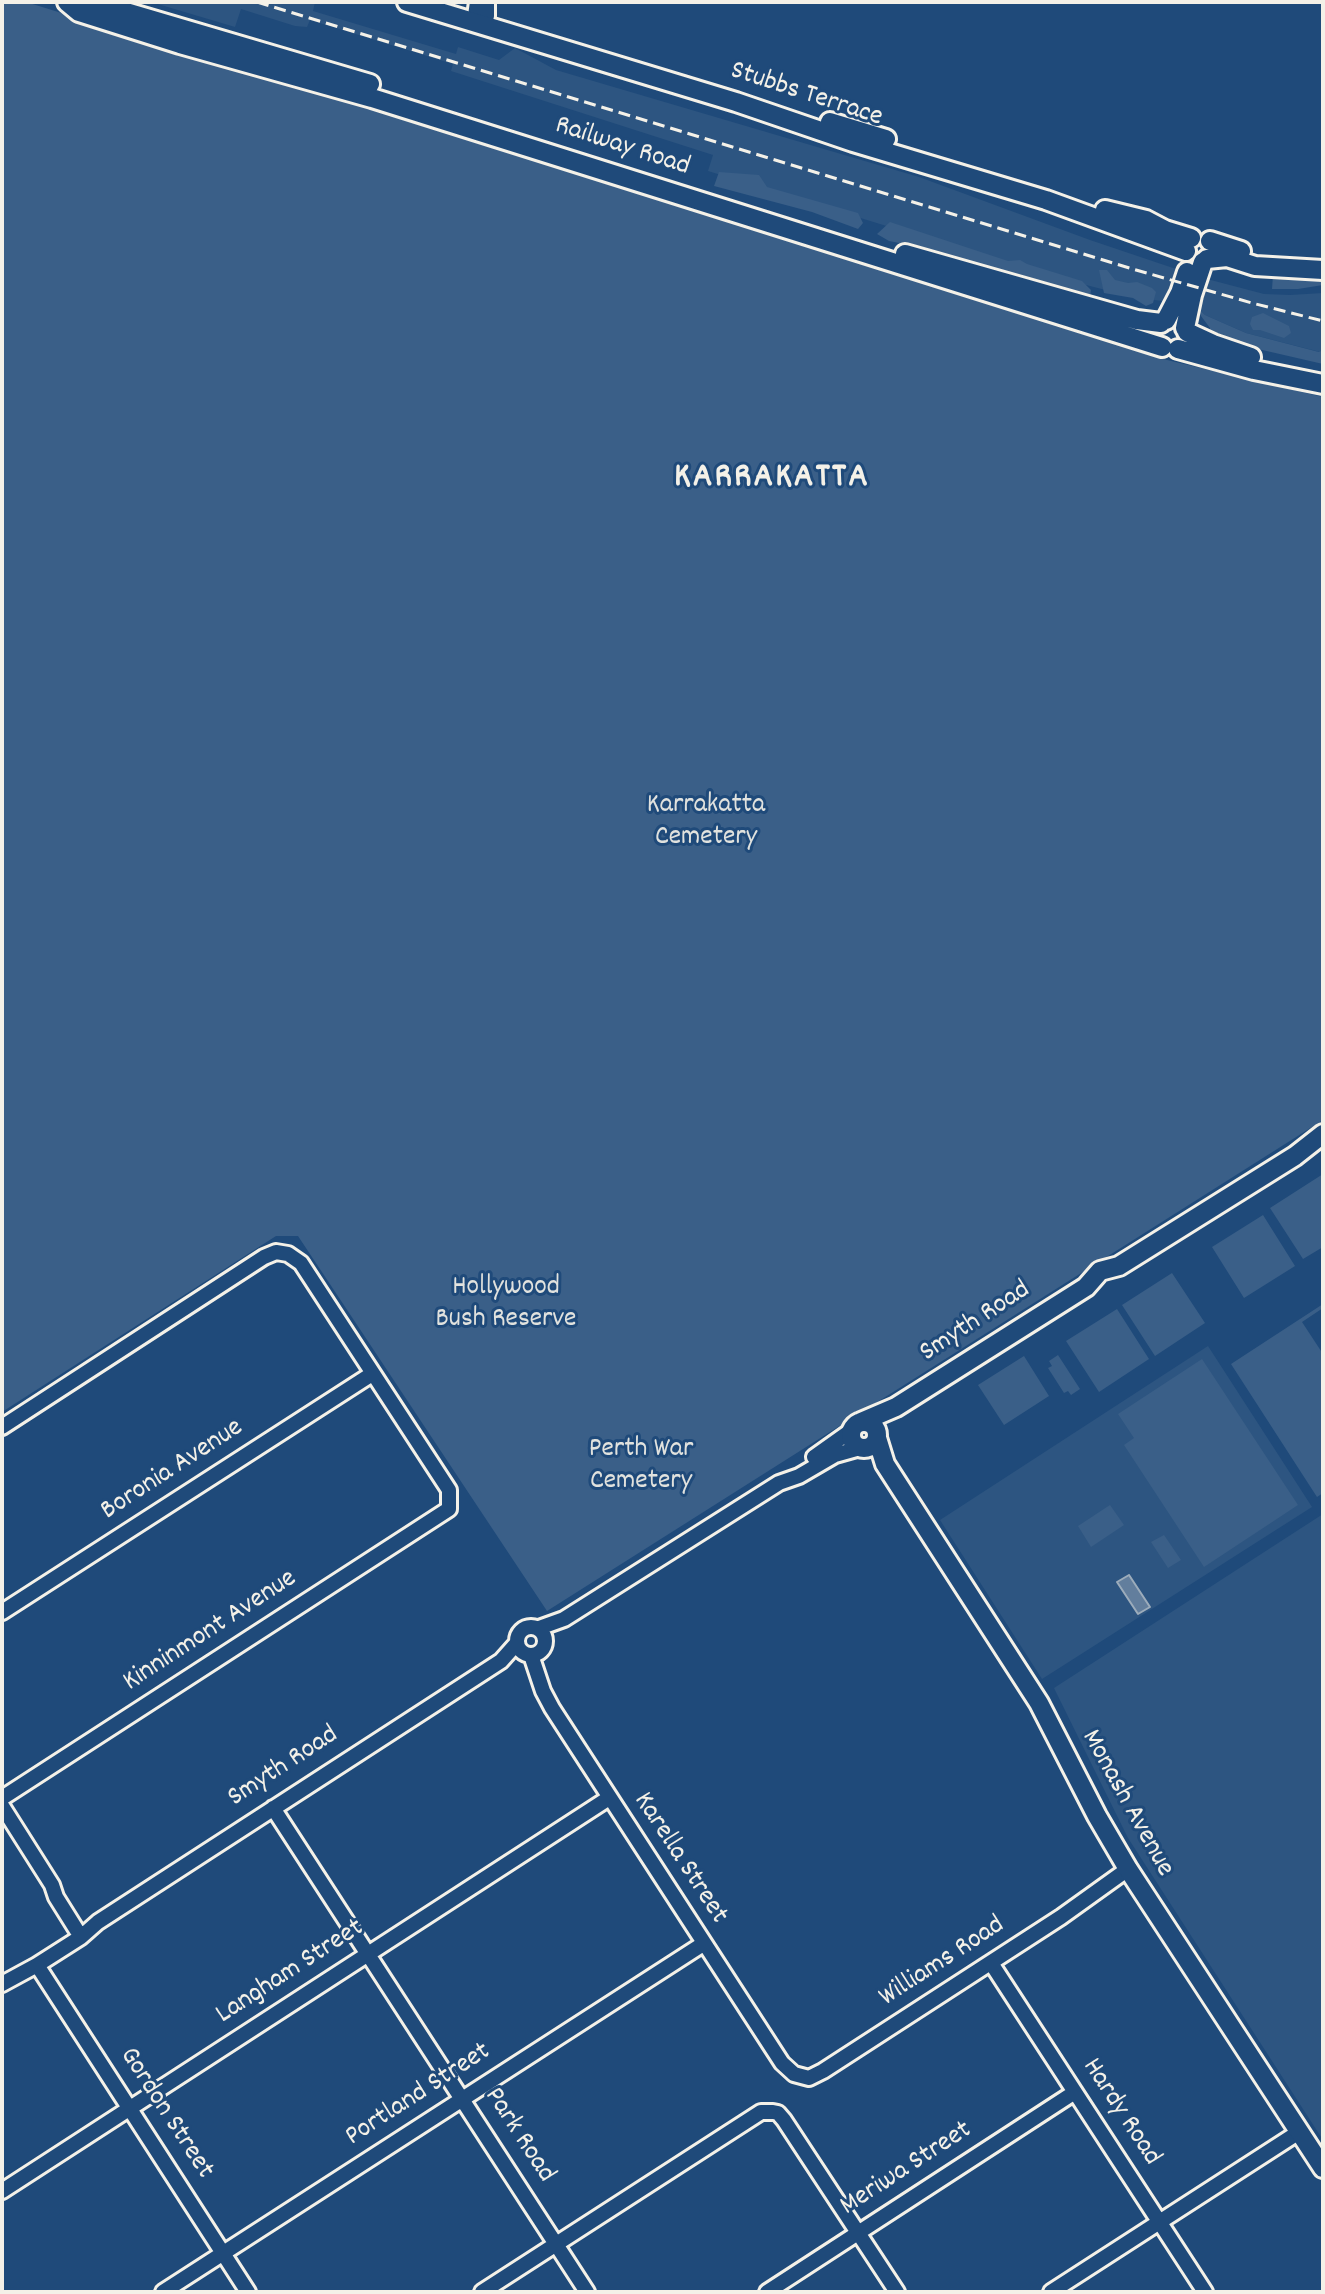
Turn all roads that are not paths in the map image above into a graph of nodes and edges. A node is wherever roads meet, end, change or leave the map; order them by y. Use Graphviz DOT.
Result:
graph roads {
  1 [pos="67,2"];
  2 [pos="92,2"];
  3 [pos="407,2"];
  4 [pos="442,2"];
  5 [pos="480,14"];
  6 [pos="1198,252"];
  7 [pos="1323,263"];
  8 [pos="1323,270"];
  9 [pos="1163,321"];
  10 [pos="1186,330"];
  11 [pos="1170,348"];
  12 [pos="1323,374"];
  13 [pos="1323,384"];
  14 [pos="1323,1134"];
  15 [pos="1323,1147"];
  16 [pos="1295,1156"];
  17 [pos="372,1374"];
  18 [pos="896,1407"];
  19 [pos="856,1426"];
  20 [pos="2,1427"];
  21 [pos="869,1442"];
  22 [pos="779,1483"];
  23 [pos="2,1612"];
  24 [pos="533,1645"];
  25 [pos="2,1798"];
  26 [pos="609,1798"];
  27 [pos="2,1806"];
  28 [pos="273,1808"];
  29 [pos="1128,1869"];
  30 [pos="86,1929"];
  31 [pos="703,1944"];
  32 [pos="369,1954"];
  33 [pos="991,1963"];
  34 [pos="37,1965"];
  35 [pos="2,1984"];
  36 [pos="782,2063"];
  37 [pos="1075,2092"];
  38 [pos="463,2099"];
  39 [pos="130,2108"];
  40 [pos="1299,2132"];
  41 [pos="1323,2168"];
  42 [pos="2,2191"];
  43 [pos="1160,2222"];
  44 [pos="859,2233"];
  45 [pos="556,2244"];
  46 [pos="223,2252"];
  47 [pos="1202,2291"];
  48 [pos="163,2292"];
  49 [pos="248,2292"];
  50 [pos="482,2292"];
  51 [pos="587,2292"];
  52 [pos="767,2292"];
  53 [pos="897,2292"];
  54 [pos="1051,2292"];
  1 -- 11 [label="main road, Railway Road"];
  2 -- 9 [label="main road, Railway Road"];
  3 -- 5 [label="main road, Stubbs Terrace"];
  4 -- 5 [label="main road, Stubbs Terrace"];
  5 -- 6 [label="main road, Stubbs Terrace"];
  6 -- 7 [label="main road, Stubbs Terrace"];
  6 -- 8 [label="main road, Stubbs Terrace"];
  6 -- 9 [label="main road"];
  6 -- 10 [label="main road"];
  9 -- 10 [label="main road"];
  9 -- 11 [label="main road"];
  10 -- 11 [label="main road"];
  10 -- 12 [label="main road"];
  11 -- 13 [label="main road, Railway Road"];
  14 -- 16 [label="main road, Smyth Road"];
  15 -- 16 [label="main road, Smyth Road"];
  16 -- 18 [label="main road, Smyth Road"];
  17 -- 20 [label="street"];
  17 -- 23 [label="street, Boronia Avenue"];
  17 -- 25 [label="street, Kinninmont Avenue"];
  18 -- 19 [label="main road, Smyth Road"];
  18 -- 21 [label="main road, Smyth Road"];
  19 -- 21 [label="main road, Monash Avenue"];
  19 -- 22 [label="street, Smyth Road"];
  21 -- 22 [label="street, Smyth Road"];
  21 -- 29 [label="main road, Monash Avenue"];
  22 -- 24 [label="street, Smyth Road"];
  24 -- 26 [label="street, Karella Street"];
  24 -- 28 [label="street, Smyth Road"];
  26 -- 31 [label="street, Karella Street"];
  26 -- 32 [label="street, Langham Street"];
  27 -- 30 [label="street"];
  28 -- 30 [label="street, Smyth Road"];
  28 -- 32 [label="street, Park Road"];
  29 -- 33 [label="street, Williams Road"];
  29 -- 40 [label="main road, Monash Avenue"];
  30 -- 34 [label="street, Smyth Road"];
  30 -- 35 [label="street, Smyth Road"];
  31 -- 36 [label="street, Karella Street"];
  31 -- 38 [label="street, Portland Street"];
  32 -- 38 [label="street, Park Road"];
  32 -- 39 [label="street, Langham Street"];
  33 -- 36 [label="street, Williams Road"];
  33 -- 37 [label="street, Hardy Road"];
  34 -- 35 [label="street, Smyth Road"];
  34 -- 39 [label="street, Gordon Street"];
  37 -- 43 [label="street, Hardy Road"];
  37 -- 44 [label="street, Meriwa Street"];
  38 -- 45 [label="street, Park Road"];
  38 -- 46 [label="street, Portland Street"];
  39 -- 42 [label="street, Langham Street"];
  39 -- 46 [label="street, Gordon Street"];
  40 -- 41 [label="main road, Monash Avenue"];
  40 -- 43 [label="street"];
  43 -- 47 [label="street, Hardy Road"];
  43 -- 54 [label="street"];
  44 -- 45 [label="street"];
  44 -- 52 [label="street, Meriwa Street"];
  44 -- 53 [label="street"];
  45 -- 50 [label="street"];
  45 -- 51 [label="street, Park Road"];
  46 -- 48 [label="street, Portland Street"];
  46 -- 49 [label="street, Gordon Street"];
}
